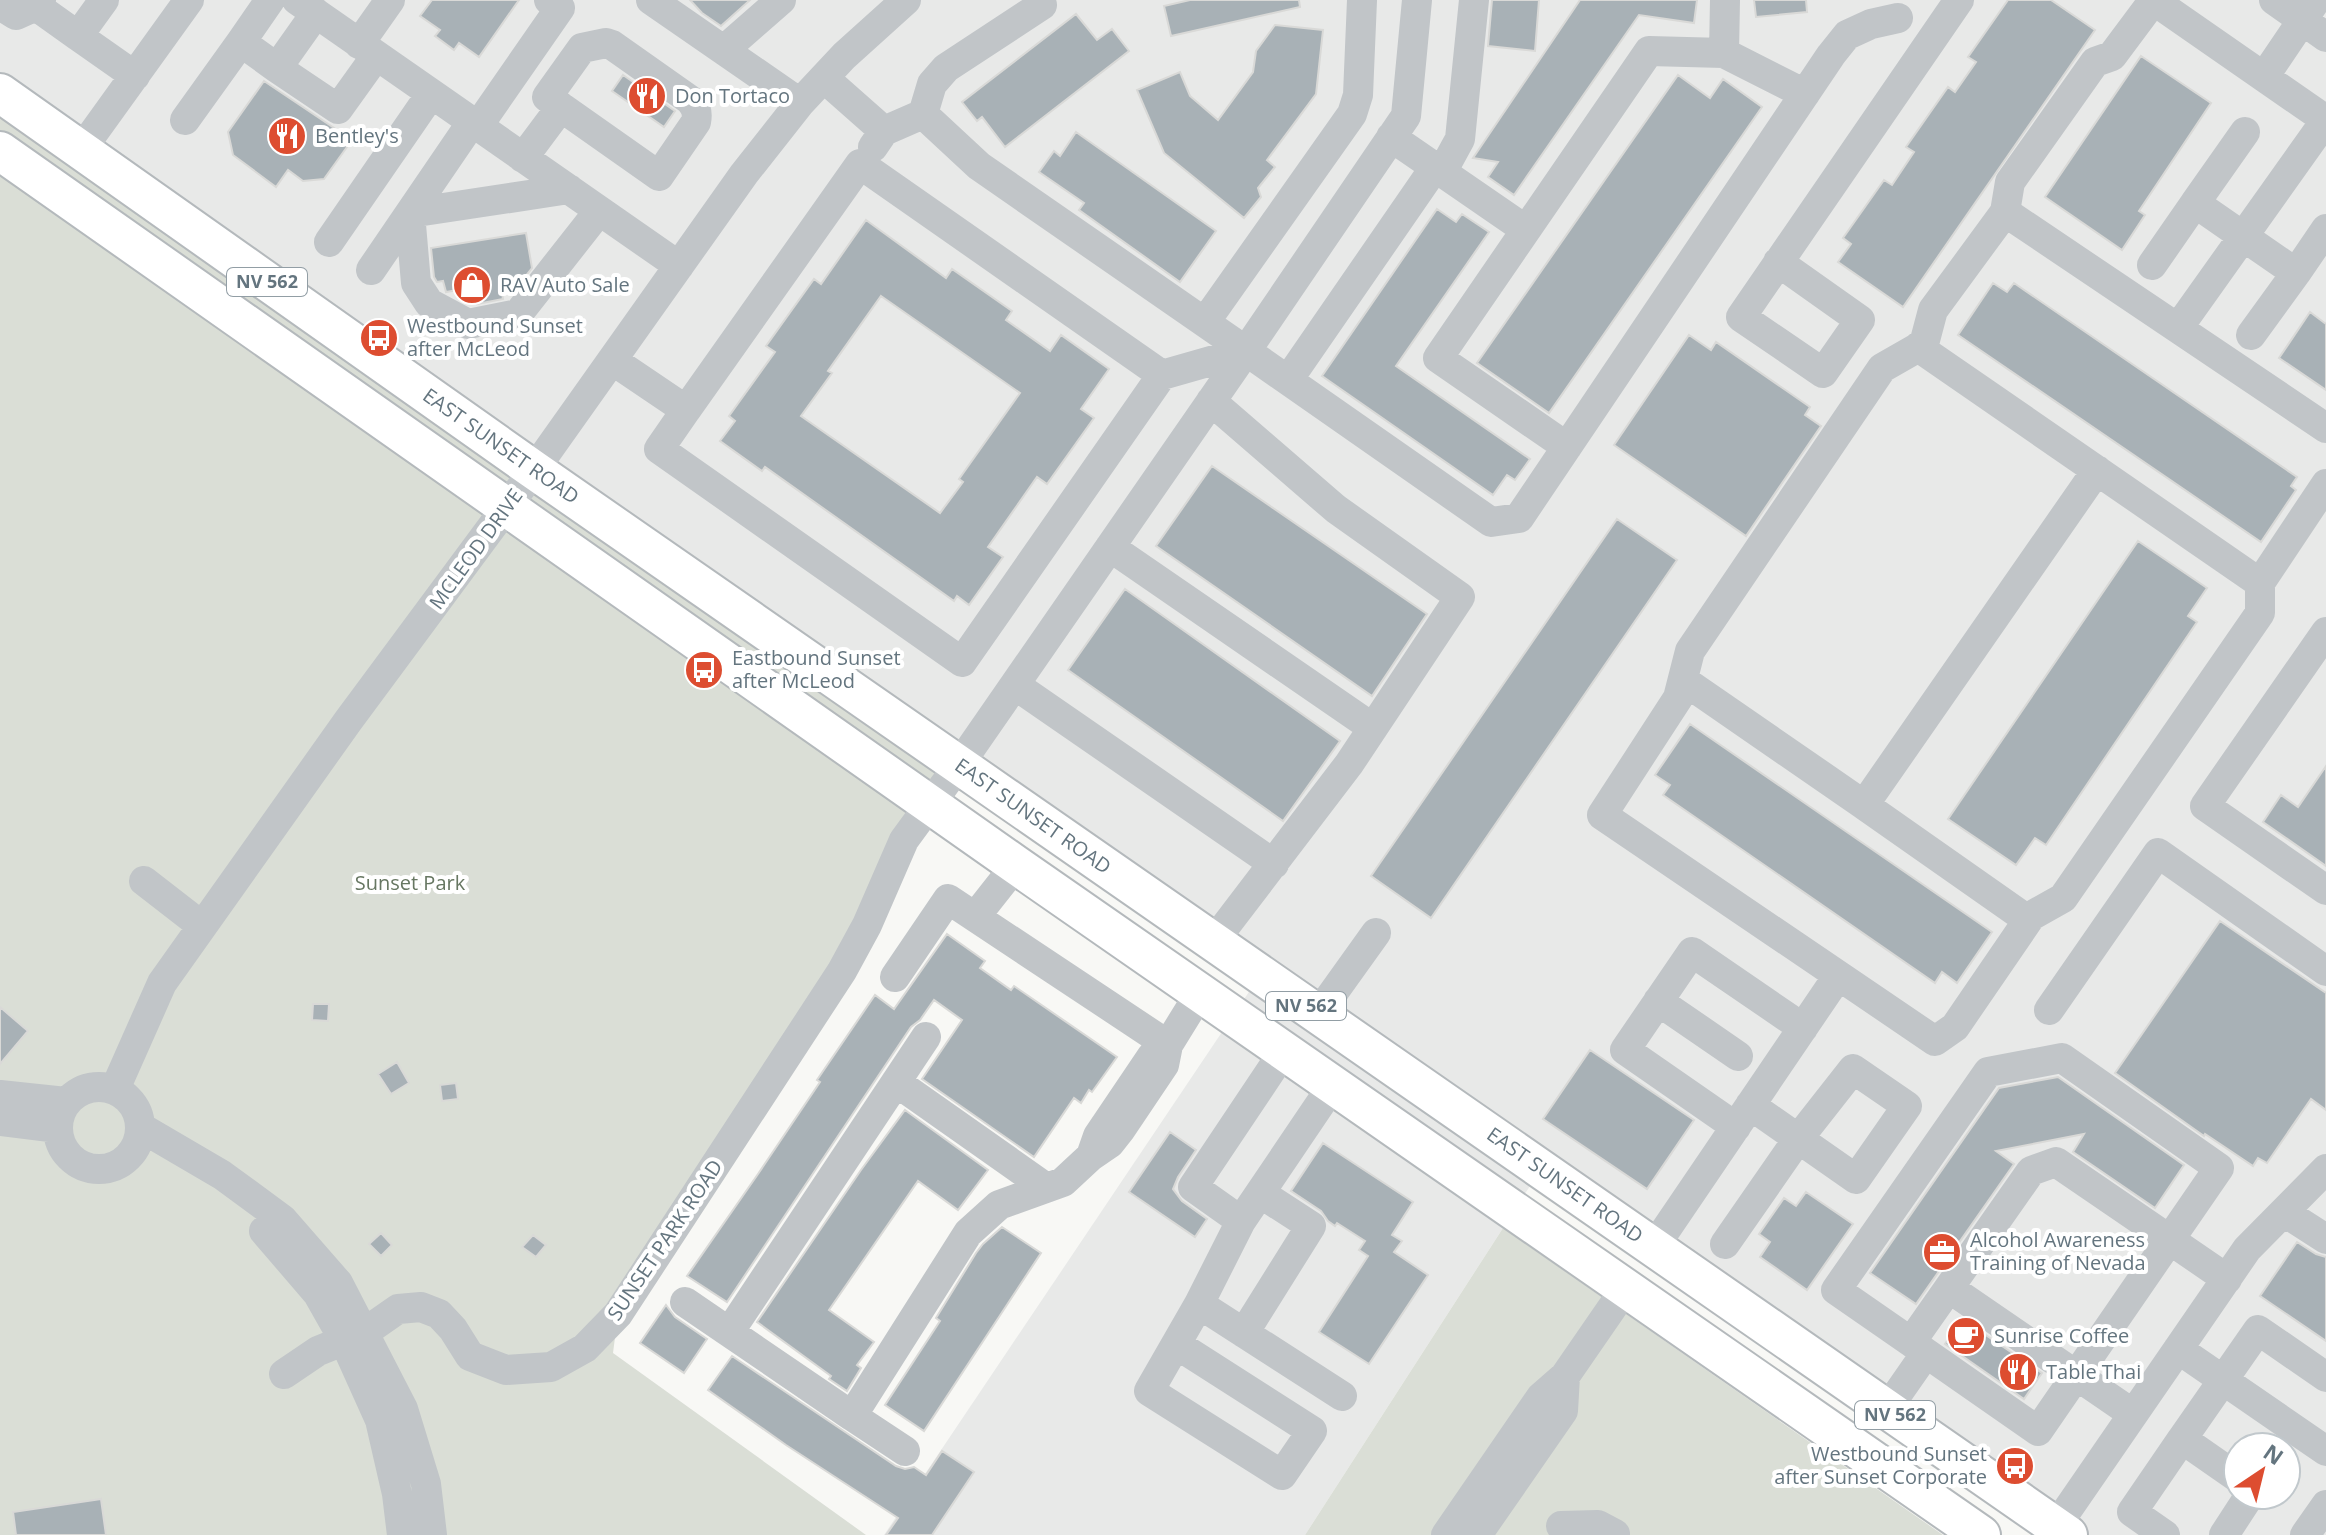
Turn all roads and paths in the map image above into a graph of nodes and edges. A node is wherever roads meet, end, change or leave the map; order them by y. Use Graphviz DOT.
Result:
graph roads {
  1 [pos="104,0"];
  2 [pos="189,0"];
  3 [pos="270,0"];
  4 [pos="390,0"];
  5 [pos="549,0"];
  6 [pos="651,0"];
  7 [pos="781,0"];
  8 [pos="906,0"];
  9 [pos="1362,0"];
  10 [pos="1417,0"];
  11 [pos="1474,0"];
  12 [pos="1725,0"];
  13 [pos="1959,0"];
  14 [pos="2153,0"];
  15 [pos="2274,0"];
  16 [pos="1044,2"];
  17 [pos="39,3"];
  18 [pos="0,5"];
  19 [pos="306,7"];
  20 [pos="1898,18"];
  21 [pos="2315,19"];
  22 [pos="78,36"];
  23 [pos="241,42"];
  24 [pos="725,49"];
  25 [pos="368,50"];
  26 [pos="1724,53"];
  27 [pos="277,68"];
  28 [pos="135,76"];
  29 [pos="2264,77"];
  30 [pos="824,78"];
  31 [pos="0,93"];
  32 [pos="431,94"];
  33 [pos="1805,94"];
  34 [pos="800,103"];
  35 [pos="561,107"];
  36 [pos="923,114"];
  37 [pos="185,120"];
  38 [pos="2326,120"];
  39 [pos="475,124"];
  40 [pos="884,131"];
  41 [pos="2245,132"];
  42 [pos="1391,137"];
  43 [pos="81,150"];
  44 [pos="0,151"];
  45 [pos="523,158"];
  46 [pos="860,164"];
  47 [pos="1439,170"];
  48 [pos="569,189"];
  49 [pos="2195,203"];
  50 [pos="599,211"];
  51 [pos="2005,212"];
  52 [pos="410,213"];
  53 [pos="2326,229"];
  54 [pos="1526,230"];
  55 [pos="2243,237"];
  56 [pos="329,242"];
  57 [pos="1778,262"];
  58 [pos="2152,265"];
  59 [pos="679,266"];
  60 [pos="371,270"];
  61 [pos="2296,273"];
  62 [pos="1205,322"];
  63 [pos="2178,328"];
  64 [pos="2251,335"];
  65 [pos="1918,347"];
  66 [pos="1246,351"];
  67 [pos="612,360"];
  68 [pos="1162,375"];
  69 [pos="1288,380"];
  70 [pos="1211,401"];
  71 [pos="686,410"];
  72 [pos="2326,428"];
  73 [pos="1567,447"];
  74 [pos="534,470"];
  75 [pos="2097,470"];
  76 [pos="2326,484"];
  77 [pos="507,506"];
  78 [pos="1110,547"];
  79 [pos="2260,583"];
  80 [pos="2326,632"];
  81 [pos="1683,680"];
  82 [pos="1015,685"];
  83 [pos="1373,728"];
  84 [pos="959,765"];
  85 [pos="930,805"];
  86 [pos="1864,805"];
  87 [pos="1274,864"];
  88 [pos="1016,865"];
  89 [pos="144,881"];
  90 [pos="2326,890"];
  91 [pos="975,917"];
  92 [pos="2028,920"];
  93 [pos="202,926"];
  94 [pos="1376,933"];
  95 [pos="1214,941"];
  96 [pos="2326,971"];
  97 [pos="1838,976"];
  98 [pos="895,977"];
  99 [pos="1200,993"];
  100 [pos="1658,1001"];
  101 [pos="2049,1010"];
  102 [pos="1318,1014"];
  103 [pos="1803,1028"];
  104 [pos="926,1037"];
  105 [pos="1168,1045"];
  106 [pos="1284,1051"];
  107 [pos="1738,1056"];
  108 [pos="896,1082"];
  109 [pos="1333,1085"];
  110 [pos="115,1089"];
  111 [pos="0,1095"];
  112 [pos="62,1115"];
  113 [pos="1743,1116"];
  114 [pos="0,1121"];
  115 [pos="138,1137"];
  116 [pos="2326,1169"];
  117 [pos="1045,1187"];
  118 [pos="1260,1193"];
  119 [pos="2284,1212"];
  120 [pos="1241,1221"];
  121 [pos="2326,1239"];
  122 [pos="2170,1240"];
  123 [pos="1725,1244"];
  124 [pos="1654,1247"];
  125 [pos="2227,1279"];
  126 [pos="1949,1288"];
  127 [pos="1625,1289"];
  128 [pos="685,1302"];
  129 [pos="1199,1304"];
  130 [pos="730,1331"];
  131 [pos="1244,1333"];
  132 [pos="354,1336"];
  133 [pos="1176,1344"];
  134 [pos="1918,1348"];
  135 [pos="2178,1349"];
  136 [pos="284,1374"];
  137 [pos="2077,1375"];
  138 [pos="1565,1376"];
  139 [pos="2326,1377"];
  140 [pos="2224,1380"];
  141 [pos="1342,1396"];
  142 [pos="1887,1409"];
  143 [pos="2133,1414"];
  144 [pos="852,1416"];
  145 [pos="2182,1439"];
  146 [pos="905,1451"];
  147 [pos="2326,1451"];
  148 [pos="2222,1467"];
  149 [pos="2326,1505"];
  150 [pos="2240,1511"];
  151 [pos="2058,1532"];
  152 [pos="1615,1534"];
  153 [pos="402,1535"];
  154 [pos="432,1535"];
  155 [pos="1446,1535"];
  156 [pos="1477,1535"];
  157 [pos="1580,1535"];
  158 [pos="1981,1535"];
  159 [pos="2165,1535"];
  160 [pos="2224,1535"];
  161 [pos="2305,1535"];
  1 -- 22 [label="street"];
  2 -- 28 [label="street"];
  3 -- 23 [label="street"];
  4 -- 25 [label="street"];
  5 -- 39 [label="street"];
  6 -- 24 [label="street"];
  7 -- 24 [label="street"];
  8 -- 30 [label="street, MCLEOD DRIVE"];
  9 -- 62 [label="street"];
  10 -- 42 [label="street, SUNSET PARK ROAD"];
  11 -- 47 [label="street"];
  12 -- 26 [label="street"];
  13 -- 57 [label="street"];
  14 -- 29 [label="street"];
  14 -- 51 [label="street"];
  15 -- 21 [label="street"];
  16 -- 36 [label="street"];
  17 -- 18 [label="street"];
  17 -- 22 [label="street"];
  19 -- 25 [label="street"];
  19 -- 27 [label="street"];
  20 -- 33 [label="street"];
  21 -- 29 [label="street"];
  22 -- 28 [label="street"];
  23 -- 27 [label="street"];
  23 -- 37 [label="street"];
  24 -- 34 [label="street"];
  25 -- 27 [label="street"];
  25 -- 32 [label="street"];
  26 -- 33 [label="street"];
  26 -- 54 [label="street"];
  28 -- 43 [label="street"];
  29 -- 38 [label="street"];
  30 -- 34 [label="street, MCLEOD DRIVE"];
  30 -- 40 [label="street"];
  31 -- 43 [label="main road, EAST SUNSET ROAD / NV 562"];
  32 -- 39 [label="street"];
  32 -- 56 [label="street"];
  33 -- 73 [label="street"];
  34 -- 59 [label="street, MCLEOD DRIVE"];
  35 -- 35 [label="street"];
  35 -- 45 [label="street"];
  36 -- 40 [label="street"];
  36 -- 62 [label="street"];
  38 -- 55 [label="street"];
  39 -- 45 [label="street"];
  39 -- 52 [label="street"];
  40 -- 46 [label="street"];
  41 -- 49 [label="street"];
  42 -- 47 [label="street"];
  42 -- 66 [label="street, SUNSET PARK ROAD"];
  43 -- 74 [label="main road, EAST SUNSET ROAD / NV 562"];
  44 -- 77 [label="main road, NV 562"];
  45 -- 48 [label="street"];
  46 -- 68 [label="street"];
  46 -- 71 [label="street"];
  47 -- 54 [label="street"];
  47 -- 69 [label="street"];
  48 -- 50 [label="street"];
  48 -- 52 [label="street"];
  49 -- 55 [label="street"];
  49 -- 58 [label="street"];
  50 -- 52 [label="street"];
  50 -- 59 [label="street"];
  51 -- 63 [label="street"];
  51 -- 65 [label="street"];
  52 -- 60 [label="street"];
  53 -- 61 [label="street"];
  54 -- 73 [label="street"];
  55 -- 61 [label="street"];
  55 -- 63 [label="street"];
  59 -- 67 [label="street, MCLEOD DRIVE"];
  61 -- 64 [label="street"];
  62 -- 66 [label="street"];
  63 -- 72 [label="street"];
  65 -- 75 [label="street"];
  65 -- 81 [label="street"];
  66 -- 68 [label="street"];
  66 -- 69 [label="street"];
  66 -- 70 [label="street, SUNSET PARK ROAD"];
  67 -- 71 [label="street"];
  67 -- 74 [label="street, MCLEOD DRIVE"];
  68 -- 71 [label="street"];
  69 -- 73 [label="street"];
  70 -- 78 [label="street, SUNSET PARK ROAD"];
  70 -- 83 [label="street"];
  74 -- 77 [label="street, MCLEOD DRIVE"];
  74 -- 84 [label="main road, EAST SUNSET ROAD / NV 562"];
  75 -- 79 [label="street"];
  75 -- 86 [label="street"];
  76 -- 79 [label="street"];
  77 -- 85 [label="main road, NV 562"];
  77 -- 93 [label="street, MCLEOD DRIVE"];
  78 -- 82 [label="street, SUNSET PARK ROAD"];
  78 -- 83 [label="street"];
  79 -- 92 [label="street"];
  80 -- 90 [label="street"];
  81 -- 86 [label="street"];
  81 -- 97 [label="street"];
  82 -- 84 [label="street, SUNSET PARK ROAD"];
  82 -- 87 [label="street"];
  83 -- 87 [label="street"];
  84 -- 85 [label="street, SUNSET PARK ROAD"];
  84 -- 95 [label="main road, EAST SUNSET ROAD / NV 562"];
  85 -- 88 [label="main road, NV 562"];
  85 -- 132 [label="street, SUNSET PARK ROAD"];
  86 -- 92 [label="street"];
  87 -- 95 [label="street"];
  88 -- 91 [label="street"];
  88 -- 99 [label="main road, NV 562"];
  89 -- 93 [label="street"];
  91 -- 98 [label="street"];
  91 -- 105 [label="street"];
  92 -- 97 [label="street"];
  93 -- 110 [label="street, MCLEOD DRIVE"];
  94 -- 102 [label="street"];
  95 -- 102 [label="main road, EAST SUNSET ROAD / NV 562"];
  96 -- 101 [label="street"];
  97 -- 103 [label="street"];
  99 -- 105 [label="street"];
  99 -- 106 [label="main road, NV 562"];
  100 -- 103 [label="street"];
  100 -- 107 [label="street"];
  100 -- 113 [label="street"];
  102 -- 124 [label="main road, EAST SUNSET ROAD / NV 562"];
  103 -- 113 [label="street"];
  104 -- 108 [label="street"];
  105 -- 117 [label="street"];
  106 -- 109 [label="main road, NV 562"];
  106 -- 120 [label="street"];
  108 -- 117 [label="street"];
  108 -- 130 [label="street"];
  109 -- 118 [label="street"];
  109 -- 127 [label="main road, NV 562"];
  110 -- 112 [label="street"];
  110 -- 115 [label="street"];
  111 -- 112 [label="street"];
  112 -- 114 [label="street"];
  112 -- 115 [label="street"];
  113 -- 123 [label="street"];
  113 -- 124 [label="street"];
  115 -- 132 [label="street"];
  116 -- 119 [label="street"];
  117 -- 144 [label="street"];
  118 -- 120 [label="street"];
  118 -- 131 [label="street"];
  119 -- 121 [label="street"];
  119 -- 125 [label="street"];
  120 -- 129 [label="street"];
  122 -- 125 [label="street"];
  122 -- 126 [label="street"];
  122 -- 134 [label="street"];
  122 -- 137 [label="street"];
  124 -- 127 [label="main road"];
  124 -- 142 [label="main road, EAST SUNSET ROAD / NV 562"];
  125 -- 135 [label="street"];
  126 -- 134 [label="street"];
  126 -- 137 [label="street"];
  127 -- 138 [label="street"];
  127 -- 158 [label="main road, NV 562"];
  128 -- 130 [label="street"];
  129 -- 131 [label="street"];
  129 -- 133 [label="street"];
  130 -- 144 [label="street"];
  131 -- 141 [label="street"];
  132 -- 136 [label="street, SUNSET PARK ROAD"];
  132 -- 153 [label="street"];
  132 -- 154 [label="street"];
  133 -- 133 [label="street"];
  134 -- 137 [label="street"];
  134 -- 142 [label="street"];
  135 -- 140 [label="street"];
  135 -- 143 [label="street"];
  137 -- 143 [label="street"];
  138 -- 155 [label="street"];
  138 -- 156 [label="street"];
  139 -- 140 [label="street"];
  140 -- 145 [label="street"];
  140 -- 147 [label="street"];
  142 -- 151 [label="main road, EAST SUNSET ROAD / NV 562"];
  143 -- 151 [label="street"];
  144 -- 146 [label="street"];
  145 -- 148 [label="street"];
  145 -- 159 [label="street"];
  149 -- 161 [label="street"];
  150 -- 160 [label="street"];
  152 -- 157 [label="street"];
}
